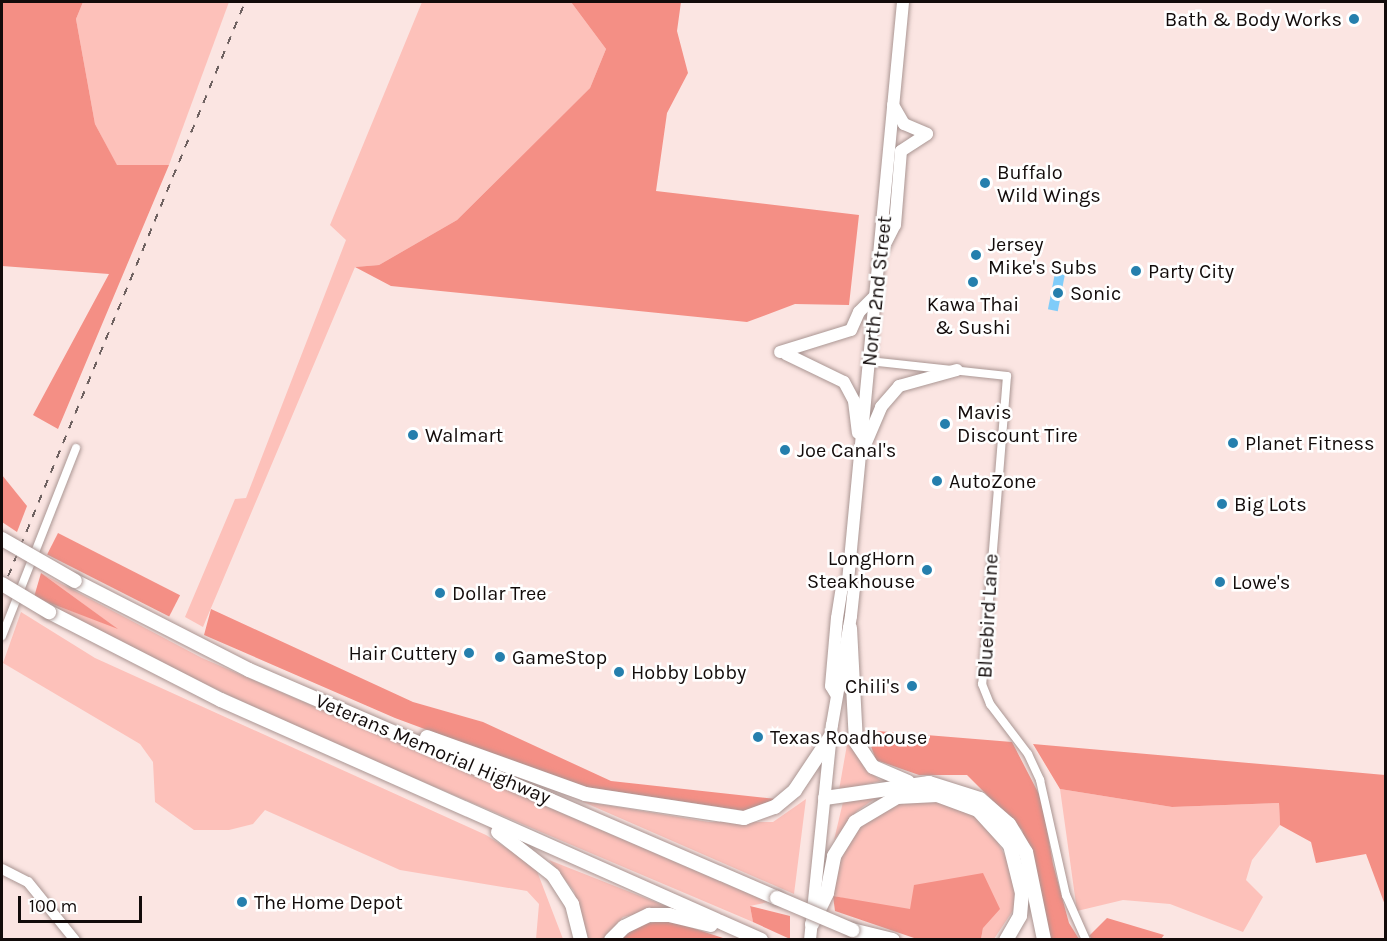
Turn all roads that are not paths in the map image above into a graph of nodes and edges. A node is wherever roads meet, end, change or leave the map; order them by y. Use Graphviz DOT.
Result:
graph roads {
  1 [pos="903,2"];
  2 [pos="892,104"];
  3 [pos="881,253"];
  4 [pos="876,295"];
  5 [pos="869,361"];
  6 [pos="957,370"];
  7 [pos="76,448"];
  8 [pos="861,455"];
  9 [pos="2,539"];
  10 [pos="848,581"];
  11 [pos="2,584"];
  12 [pos="850,628"];
  13 [pos="2,636"];
  14 [pos="281,684"];
  15 [pos="836,694"];
  16 [pos="831,736"];
  17 [pos="351,759"];
  18 [pos="913,783"];
  19 [pos="825,798"];
  20 [pos="2,869"];
  21 [pos="812,924"];
  22 [pos="852,930"];
  23 [pos="75,939"];
  24 [pos="581,939"];
  25 [pos="611,939"];
  26 [pos="760,939"];
  27 [pos="810,939"];
  28 [pos="874,939"];
  29 [pos="893,939"];
  30 [pos="1006,939"];
  31 [pos="1044,939"];
  32 [pos="1086,939"];
  1 -- 2 [label="main road, North 2nd Street"];
  2 -- 3 [label="main road, North 2nd Street"];
  2 -- 3 [label="main road"];
  3 -- 4 [label="main road, North 2nd Street"];
  4 -- 5 [label="main road, North 2nd Street"];
  4 -- 8 [label="main road"];
  5 -- 6 [label="street"];
  5 -- 8 [label="main road, North 2nd Street"];
  6 -- 8 [label="main road"];
  6 -- 32 [label="street, Bluebird Lane"];
  7 -- 13 [label="street"];
  8 -- 10 [label="main road, North 2nd Street"];
  9 -- 14 [label="highway, Veterans Memorial Highway, bridge"];
  10 -- 12 [label="main road, North 2nd Street"];
  10 -- 15 [label="main road, North 2nd Street"];
  11 -- 17 [label="highway, Veterans Memorial Highway, bridge"];
  12 -- 15 [label="main road, North 2nd Street"];
  12 -- 18 [label="highway"];
  14 -- 16 [label="highway"];
  14 -- 22 [label="highway, Veterans Memorial Highway, bridge"];
  15 -- 16 [label="main road, North 2nd Street"];
  16 -- 19 [label="main road, North 2nd Street"];
  17 -- 24 [label="highway"];
  17 -- 26 [label="highway, Veterans Memorial Highway"];
  18 -- 19 [label="highway"];
  18 -- 31 [label="highway"];
  19 -- 21 [label="main road, North 2nd Street"];
  20 -- 23 [label="street"];
  21 -- 27 [label="main road, North 2nd Street"];
  21 -- 30 [label="highway"];
  22 -- 28 [label="highway, Veterans Memorial Highway"];
  22 -- 29 [label="highway"];
  25 -- 26 [label="highway"];
}
